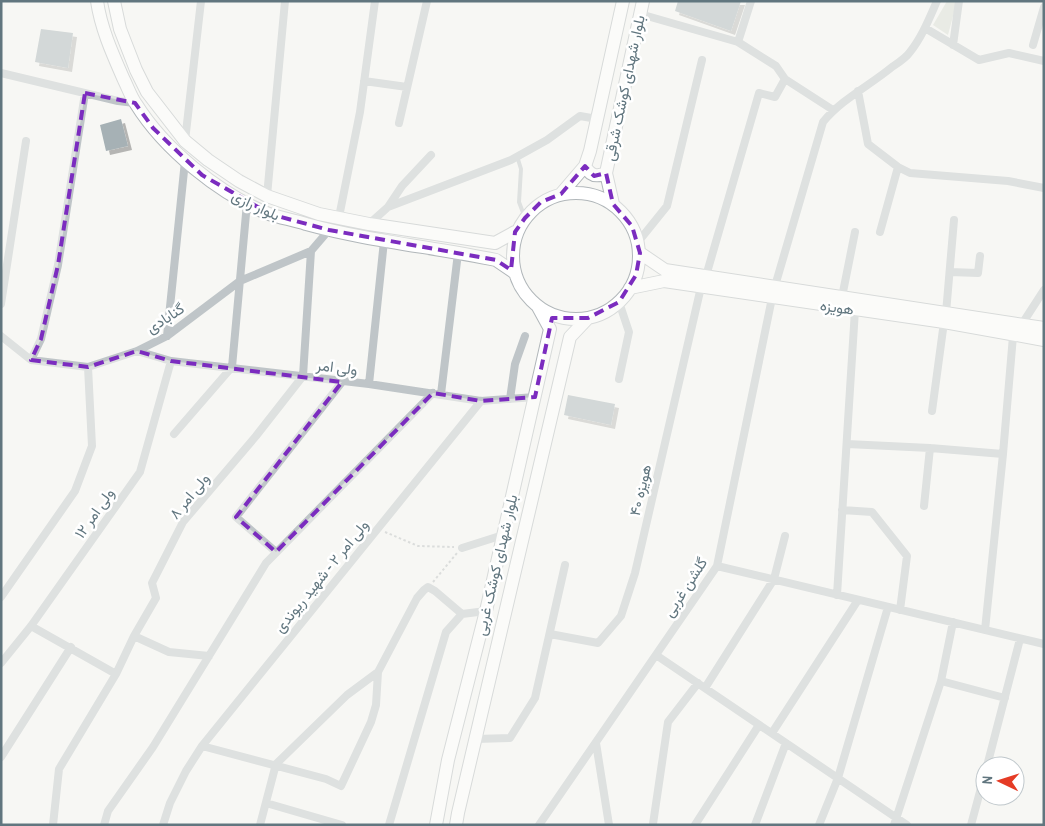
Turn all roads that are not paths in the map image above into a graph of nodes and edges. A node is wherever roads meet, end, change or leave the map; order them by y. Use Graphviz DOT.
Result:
graph roads {
  1 [pos="97,1"];
  2 [pos="114,1"];
  3 [pos="201,1"];
  4 [pos="285,1"];
  5 [pos="375,1"];
  6 [pos="427,1"];
  7 [pos="623,1"];
  8 [pos="751,1"];
  9 [pos="937,1"];
  10 [pos="959,1"];
  11 [pos="1044,7"];
  12 [pos="641,8"];
  13 [pos="925,28"];
  14 [pos="738,42"];
  15 [pos="953,45"];
  16 [pos="1033,45"];
  17 [pos="702,60"];
  18 [pos="1044,61"];
  19 [pos="1,73"];
  20 [pos="785,79"];
  21 [pos="364,81"];
  22 [pos="407,87"];
  23 [pos="858,91"];
  24 [pos="85,93"];
  25 [pos="135,103"];
  26 [pos="833,110"];
  27 [pos="597,119"];
  28 [pos="399,123"];
  29 [pos="26,141"];
  30 [pos="185,141"];
  31 [pos="431,155"];
  32 [pos="517,156"];
  33 [pos="185,161"];
  34 [pos="585,166"];
  35 [pos="898,167"];
  36 [pos="606,173"];
  37 [pos="1044,188"];
  38 [pos="562,194"];
  39 [pos="267,196"];
  40 [pos="247,204"];
  41 [pos="613,204"];
  42 [pos="388,207"];
  43 [pos="339,217"];
  44 [pos="525,218"];
  45 [pos="954,220"];
  46 [pos="369,224"];
  47 [pos="329,230"];
  48 [pos="515,232"];
  49 [pos="855,232"];
  50 [pos="880,232"];
  51 [pos="384,241"];
  52 [pos="639,248"];
  53 [pos="311,251"];
  54 [pos="458,252"];
  55 [pos="980,256"];
  56 [pos="950,272"];
  57 [pos="515,273"];
  58 [pos="240,281"];
  59 [pos="703,281"];
  60 [pos="630,288"];
  61 [pos="1043,289"];
  62 [pos="773,292"];
  63 [pos="842,297"];
  64 [pos="619,302"];
  65 [pos="1,304"];
  66 [pos="538,307"];
  67 [pos="855,310"];
  68 [pos="945,317"];
  69 [pos="588,318"];
  70 [pos="1022,324"];
  71 [pos="1044,328"];
  72 [pos="1,336"];
  73 [pos="167,336"];
  74 [pos="525,336"];
  75 [pos="1014,336"];
  76 [pos="1044,340"];
  77 [pos="137,351"];
  78 [pos="31,360"];
  79 [pos="171,361"];
  80 [pos="88,367"];
  81 [pos="232,367"];
  82 [pos="303,376"];
  83 [pos="619,379"];
  84 [pos="342,382"];
  85 [pos="369,384"];
  86 [pos="437,394"];
  87 [pos="535,398"];
  88 [pos="510,399"];
  89 [pos="481,400"];
  90 [pos="932,411"];
  91 [pos="174,434"];
  92 [pos="847,444"];
  93 [pos="930,448"];
  94 [pos="1003,454"];
  95 [pos="924,506"];
  96 [pos="842,510"];
  97 [pos="503,535"];
  98 [pos="785,536"];
  99 [pos="462,548"];
  100 [pos="276,552"];
  101 [pos="565,565"];
  102 [pos="717,566"];
  103 [pos="774,580"];
  104 [pos="837,594"];
  105 [pos="1,597"];
  106 [pos="858,600"];
  107 [pos="888,607"];
  108 [pos="900,610"];
  109 [pos="486,611"];
  110 [pos="462,614"];
  111 [pos="953,622"];
  112 [pos="31,626"];
  113 [pos="985,630"];
  114 [pos="550,634"];
  115 [pos="134,636"];
  116 [pos="1020,638"];
  117 [pos="1044,644"];
  118 [pos="70,647"];
  119 [pos="656,655"];
  120 [pos="209,656"];
  121 [pos="1,663"];
  122 [pos="378,672"];
  123 [pos="116,674"];
  124 [pos="941,681"];
  125 [pos="701,686"];
  126 [pos="1004,698"];
  127 [pos="759,725"];
  128 [pos="772,733"];
  129 [pos="476,739"];
  130 [pos="596,742"];
  131 [pos="786,743"];
  132 [pos="202,746"];
  133 [pos="990,756"];
  134 [pos="1,757"];
  135 [pos="448,760"];
  136 [pos="276,764"];
  137 [pos="470,764"];
  138 [pos="838,778"];
  139 [pos="266,803"];
  140 [pos="976,806"];
  141 [pos="896,821"];
  142 [pos="332,823"];
  143 [pos="653,824"];
  144 [pos="53,825"];
  145 [pos="104,825"];
  146 [pos="163,825"];
  147 [pos="260,825"];
  148 [pos="342,825"];
  149 [pos="390,825"];
  150 [pos="436,825"];
  151 [pos="456,825"];
  152 [pos="539,825"];
  153 [pos="609,825"];
  154 [pos="695,825"];
  155 [pos="755,825"];
  156 [pos="820,825"];
  157 [pos="907,825"];
  158 [pos="971,825"];
  1 -- 25 [label="main road, بلوار رازی"];
  2 -- 30 [label="main road, بلوار رازی"];
  3 -- 30 [label="street"];
  4 -- 39 [label="street"];
  5 -- 21 [label="street"];
  6 -- 22 [label="street"];
  7 -- 27 [label="main road, بلوار شهدای کوشک شرقی"];
  8 -- 14 [label="street"];
  9 -- 13 [label="street"];
  10 -- 15 [label="street"];
  11 -- 16 [label="street"];
  12 -- 14 [label="street"];
  12 -- 36 [label="main road, بلوار شهدای کوشک شرقی"];
  13 -- 15 [label="street"];
  13 -- 23 [label="street"];
  14 -- 20 [label="street"];
  15 -- 18 [label="street"];
  17 -- 52 [label="street"];
  19 -- 24 [label="street"];
  20 -- 26 [label="street"];
  20 -- 59 [label="street"];
  21 -- 22 [label="street"];
  21 -- 43 [label="street"];
  22 -- 28 [label="street"];
  23 -- 26 [label="street"];
  23 -- 35 [label="street"];
  24 -- 25 [label="street"];
  24 -- 78 [label="street"];
  25 -- 33 [label="main road, بلوار رازی"];
  26 -- 62 [label="street, گلشن غربی"];
  27 -- 32 [label="street"];
  27 -- 34 [label="main road, بلوار شهدای کوشک شرقی"];
  29 -- 65 [label="street"];
  30 -- 39 [label="main road, بلوار رازی"];
  31 -- 42 [label="street"];
  32 -- 42 [label="street"];
  32 -- 44 [label="lane"];
  33 -- 40 [label="main road, بلوار رازی"];
  33 -- 73 [label="street"];
  34 -- 36 [label="main road"];
  34 -- 38 [label="main road, بلوار شهدای کوشک شرقی"];
  35 -- 37 [label="street"];
  35 -- 50 [label="street"];
  36 -- 41 [label="main road, بلوار شهدای کوشک شرقی"];
  38 -- 41 [label="main road"];
  38 -- 44 [label="main road"];
  39 -- 43 [label="main road, بلوار رازی"];
  40 -- 47 [label="main road, بلوار رازی"];
  40 -- 58 [label="street"];
  41 -- 52 [label="main road"];
  42 -- 46 [label="street"];
  43 -- 46 [label="main road, بلوار رازی"];
  44 -- 48 [label="main road"];
  45 -- 56 [label="street"];
  46 -- 48 [label="main road, بلوار رازی"];
  47 -- 51 [label="main road, بلوار رازی"];
  47 -- 53 [label="street, گنابادی"];
  48 -- 57 [label="main road"];
  49 -- 63 [label="street"];
  51 -- 54 [label="main road, بلوار رازی"];
  51 -- 85 [label="street"];
  52 -- 59 [label="main road, هویزه"];
  52 -- 60 [label="main road"];
  53 -- 58 [label="street, گنابادی"];
  53 -- 82 [label="street"];
  54 -- 57 [label="main road, بلوار رازی"];
  54 -- 86 [label="street"];
  55 -- 56 [label="street"];
  56 -- 68 [label="street"];
  57 -- 66 [label="main road"];
  58 -- 73 [label="street, گنابادی"];
  58 -- 81 [label="street"];
  59 -- 60 [label="main road, هویزه"];
  59 -- 62 [label="main road, هویزه"];
  59 -- 114 [label="street, هویزه ۴۰"];
  60 -- 64 [label="main road"];
  61 -- 70 [label="street"];
  62 -- 63 [label="main road, هویزه"];
  62 -- 67 [label="main road, هویزه"];
  62 -- 102 [label="street, گلشن غربی"];
  63 -- 68 [label="main road, هویزه"];
  64 -- 69 [label="main road"];
  64 -- 83 [label="street"];
  66 -- 69 [label="main road"];
  66 -- 87 [label="main road, بلوار شهدای کوشک غربی"];
  67 -- 68 [label="main road, هویزه"];
  67 -- 92 [label="street"];
  68 -- 70 [label="main road, هویزه"];
  68 -- 75 [label="main road, هویزه"];
  68 -- 90 [label="street"];
  69 -- 129 [label="main road, بلوار شهدای کوشک غربی"];
  70 -- 71 [label="main road, هویزه"];
  72 -- 78 [label="street"];
  73 -- 77 [label="street, گنابادی"];
  74 -- 88 [label="street"];
  75 -- 76 [label="main road, هویزه"];
  75 -- 94 [label="street"];
  77 -- 79 [label="street, ولی امر"];
  77 -- 80 [label="street, گنابادی"];
  78 -- 80 [label="street, گنابادی"];
  79 -- 81 [label="street, ولی امر"];
  79 -- 112 [label="street, ولی امر ۱۲"];
  80 -- 105 [label="street"];
  81 -- 82 [label="street, ولی امر"];
  81 -- 91 [label="street"];
  82 -- 84 [label="street, ولی امر"];
  82 -- 115 [label="street, ولی امر ۸"];
  84 -- 85 [label="street, ولی امر"];
  84 -- 100 [label="street"];
  85 -- 86 [label="street, ولی امر"];
  86 -- 89 [label="street, ولی امر"];
  86 -- 100 [label="street"];
  87 -- 88 [label="street, ولی امر"];
  87 -- 97 [label="main road, بلوار شهدای کوشک غربی"];
  88 -- 89 [label="street, ولی امر"];
  89 -- 132 [label="street, ولی امر ۲ - شهید ریوندی"];
  92 -- 93 [label="street"];
  92 -- 96 [label="street"];
  93 -- 94 [label="street"];
  93 -- 95 [label="street"];
  94 -- 113 [label="street"];
  96 -- 104 [label="street"];
  96 -- 108 [label="street"];
  97 -- 99 [label="street"];
  97 -- 109 [label="main road, بلوار شهدای کوشک غربی"];
  98 -- 103 [label="street"];
  100 -- 120 [label="street"];
  101 -- 114 [label="street"];
  102 -- 103 [label="street"];
  102 -- 119 [label="street, گلشن غربی"];
  103 -- 104 [label="street"];
  103 -- 125 [label="street"];
  104 -- 106 [label="street"];
  106 -- 107 [label="street"];
  106 -- 128 [label="street"];
  107 -- 108 [label="street"];
  107 -- 138 [label="street"];
  108 -- 111 [label="street"];
  109 -- 110 [label="street"];
  109 -- 135 [label="main road, بلوار شهدای کوشک غربی"];
  110 -- 122 [label="street"];
  110 -- 149 [label="street"];
  111 -- 113 [label="street"];
  111 -- 124 [label="street"];
  112 -- 118 [label="street"];
  112 -- 121 [label="street, ولی امر ۱۲"];
  113 -- 116 [label="street"];
  114 -- 129 [label="street"];
  115 -- 120 [label="street"];
  115 -- 123 [label="street, ولی امر ۸"];
  116 -- 117 [label="street"];
  116 -- 126 [label="street"];
  118 -- 123 [label="street"];
  118 -- 134 [label="street"];
  119 -- 125 [label="street"];
  119 -- 130 [label="street, گلشن غربی"];
  120 -- 145 [label="street"];
  122 -- 136 [label="street"];
  122 -- 136 [label="street"];
  123 -- 144 [label="street, ولی امر ۸"];
  124 -- 126 [label="street"];
  124 -- 141 [label="street"];
  125 -- 127 [label="street"];
  125 -- 143 [label="street"];
  126 -- 133 [label="street"];
  127 -- 128 [label="street"];
  127 -- 154 [label="street"];
  128 -- 131 [label="street"];
  129 -- 137 [label="main road, بلوار شهدای کوشک غربی"];
  130 -- 152 [label="street, گلشن غربی"];
  130 -- 153 [label="street"];
  131 -- 138 [label="street"];
  131 -- 155 [label="street"];
  132 -- 136 [label="street"];
  132 -- 146 [label="street, ولی امر ۲ - شهید ریوندی"];
  135 -- 137 [label="main road"];
  135 -- 150 [label="main road, بلوار شهدای کوشک غربی"];
  136 -- 139 [label="street"];
  137 -- 151 [label="main road, بلوار شهدای کوشک غربی"];
  138 -- 141 [label="street"];
  138 -- 156 [label="street"];
  139 -- 142 [label="street"];
  139 -- 147 [label="street"];
  140 -- 158 [label="street"];
  141 -- 157 [label="street"];
  142 -- 148 [label="street"];
}
